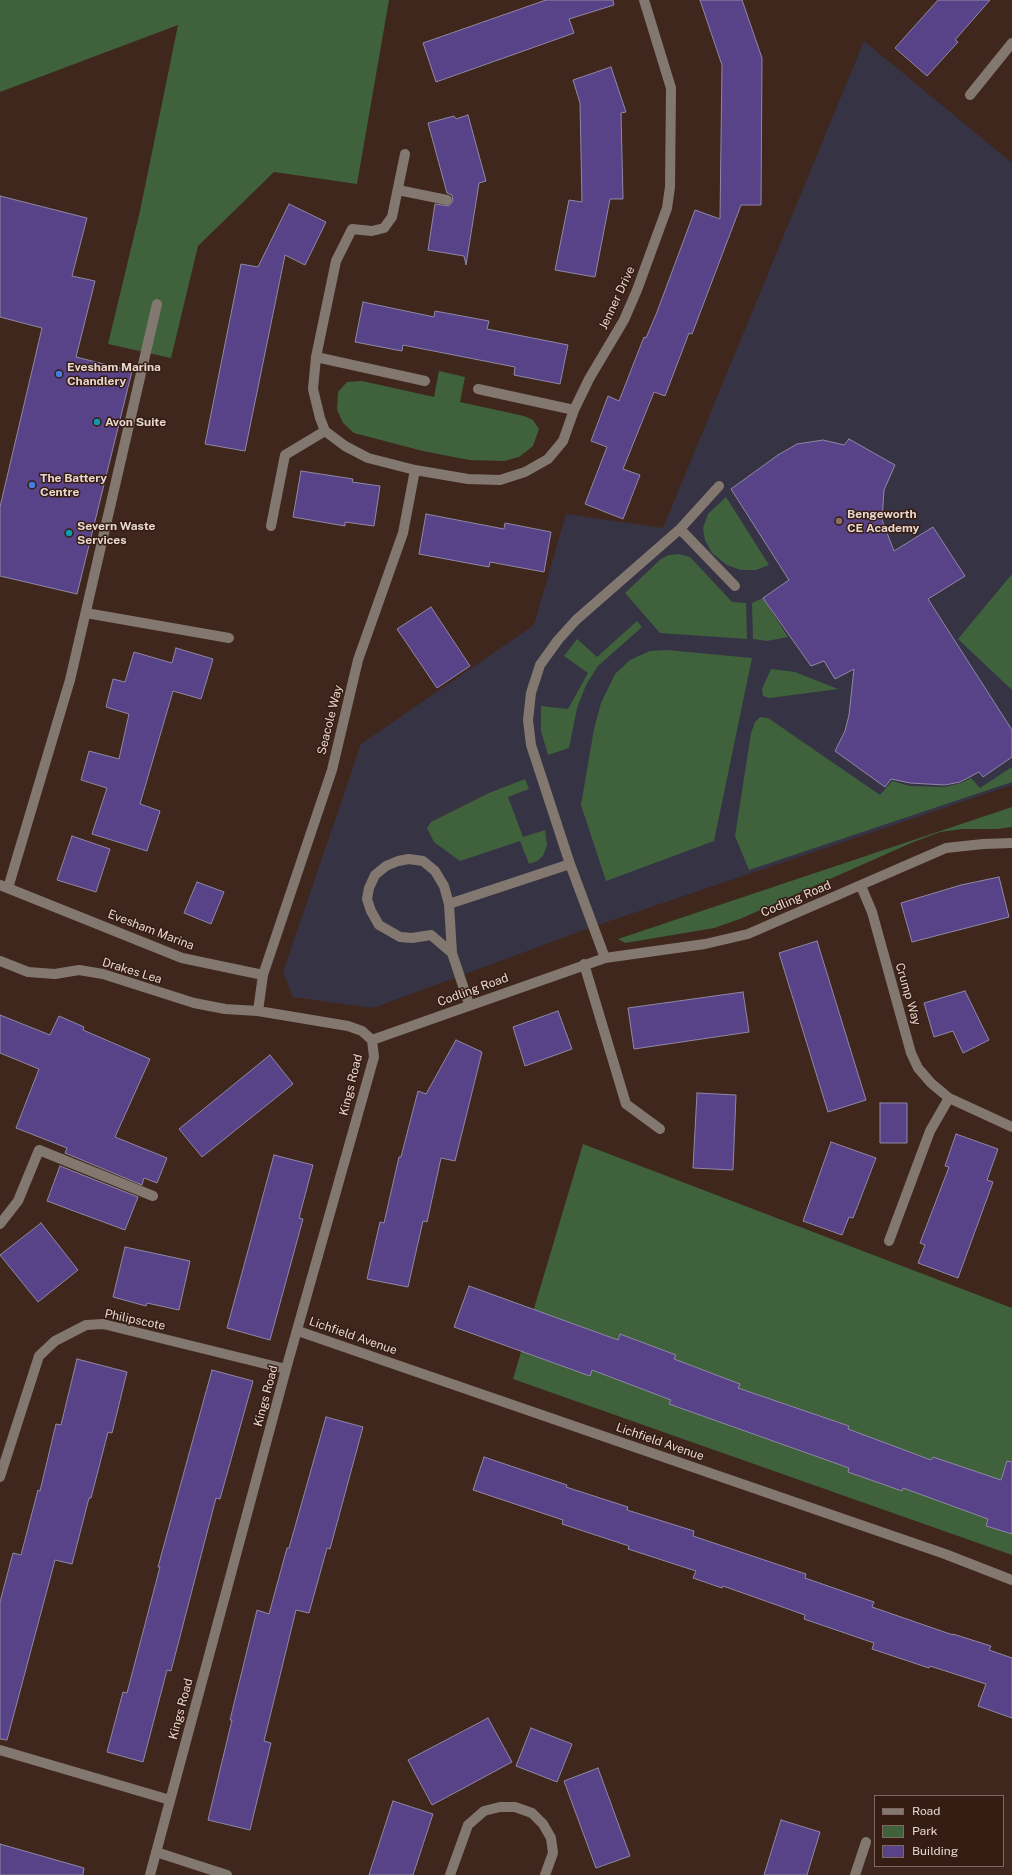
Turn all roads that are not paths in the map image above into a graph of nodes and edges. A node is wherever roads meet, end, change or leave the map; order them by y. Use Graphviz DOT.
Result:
graph roads {
  1 [pos="644,0"];
  2 [pos="1012,43"];
  3 [pos="970,95"];
  4 [pos="405,154"];
  5 [pos="398,190"];
  6 [pos="447,200"];
  7 [pos="157,304"];
  8 [pos="316,358"];
  9 [pos="425,381"];
  10 [pos="478,389"];
  11 [pos="574,410"];
  12 [pos="325,431"];
  13 [pos="415,470"];
  14 [pos="719,486"];
  15 [pos="271,526"];
  16 [pos="680,529"];
  17 [pos="735,586"];
  18 [pos="86,613"];
  19 [pos="229,638"];
  20 [pos="1012,843"];
  21 [pos="570,864"];
  22 [pos="860,886"];
  23 [pos="4,887"];
  24 [pos="449,904"];
  25 [pos="452,953"];
  26 [pos="605,958"];
  27 [pos="0,961"];
  28 [pos="584,964"];
  29 [pos="263,975"];
  30 [pos="469,1004"];
  31 [pos="258,1011"];
  32 [pos="372,1040"];
  33 [pos="949,1098"];
  34 [pos="1012,1127"];
  35 [pos="660,1129"];
  36 [pos="153,1196"];
  37 [pos="0,1224"];
  38 [pos="889,1241"];
  39 [pos="298,1331"];
  40 [pos="286,1369"];
  41 [pos="0,1477"];
  42 [pos="1012,1580"];
  43 [pos="0,1750"];
  44 [pos="170,1800"];
  45 [pos="866,1842"];
  46 [pos="156,1852"];
  47 [pos="150,1875"];
  48 [pos="227,1875"];
  49 [pos="450,1875"];
  50 [pos="545,1875"];
  51 [pos="855,1875"];
  1 -- 11 [label="street, Jenner Drive"];
  2 -- 3 [label="street"];
  4 -- 5 [label="street"];
  5 -- 6 [label="street"];
  5 -- 8 [label="street"];
  7 -- 18 [label="street"];
  8 -- 9 [label="street"];
  8 -- 12 [label="street"];
  10 -- 11 [label="street"];
  11 -- 13 [label="street, Jenner Drive"];
  12 -- 13 [label="street, Jenner Drive"];
  12 -- 15 [label="street"];
  13 -- 29 [label="street, Seacole Way"];
  14 -- 16 [label="street"];
  16 -- 17 [label="street"];
  16 -- 21 [label="street"];
  18 -- 19 [label="street"];
  18 -- 23 [label="street"];
  20 -- 22 [label="street, Codling Road"];
  21 -- 24 [label="street"];
  21 -- 26 [label="street"];
  22 -- 26 [label="street, Codling Road"];
  22 -- 33 [label="street, Crump Way"];
  23 -- 29 [label="street, Evesham Marina"];
  24 -- 25 [label="street"];
  24 -- 25 [label="street"];
  25 -- 30 [label="street"];
  26 -- 28 [label="street, Codling Road"];
  27 -- 31 [label="street, Drakes Lea"];
  28 -- 30 [label="street, Codling Road"];
  28 -- 35 [label="street"];
  29 -- 31 [label="street"];
  30 -- 32 [label="street, Codling Road"];
  31 -- 32 [label="street, Kings Road"];
  32 -- 39 [label="street, Kings Road"];
  33 -- 34 [label="street, Crump Way"];
  33 -- 38 [label="street"];
  36 -- 37 [label="street"];
  39 -- 40 [label="street, Kings Road"];
  39 -- 42 [label="street, Lichfield Avenue"];
  40 -- 41 [label="street, Philipscote"];
  40 -- 44 [label="street, Kings Road"];
  43 -- 44 [label="street"];
  44 -- 46 [label="street, Kings Road"];
  45 -- 51 [label="street"];
  46 -- 47 [label="street, Kings Road"];
  46 -- 48 [label="street"];
  49 -- 50 [label="street"];
}
